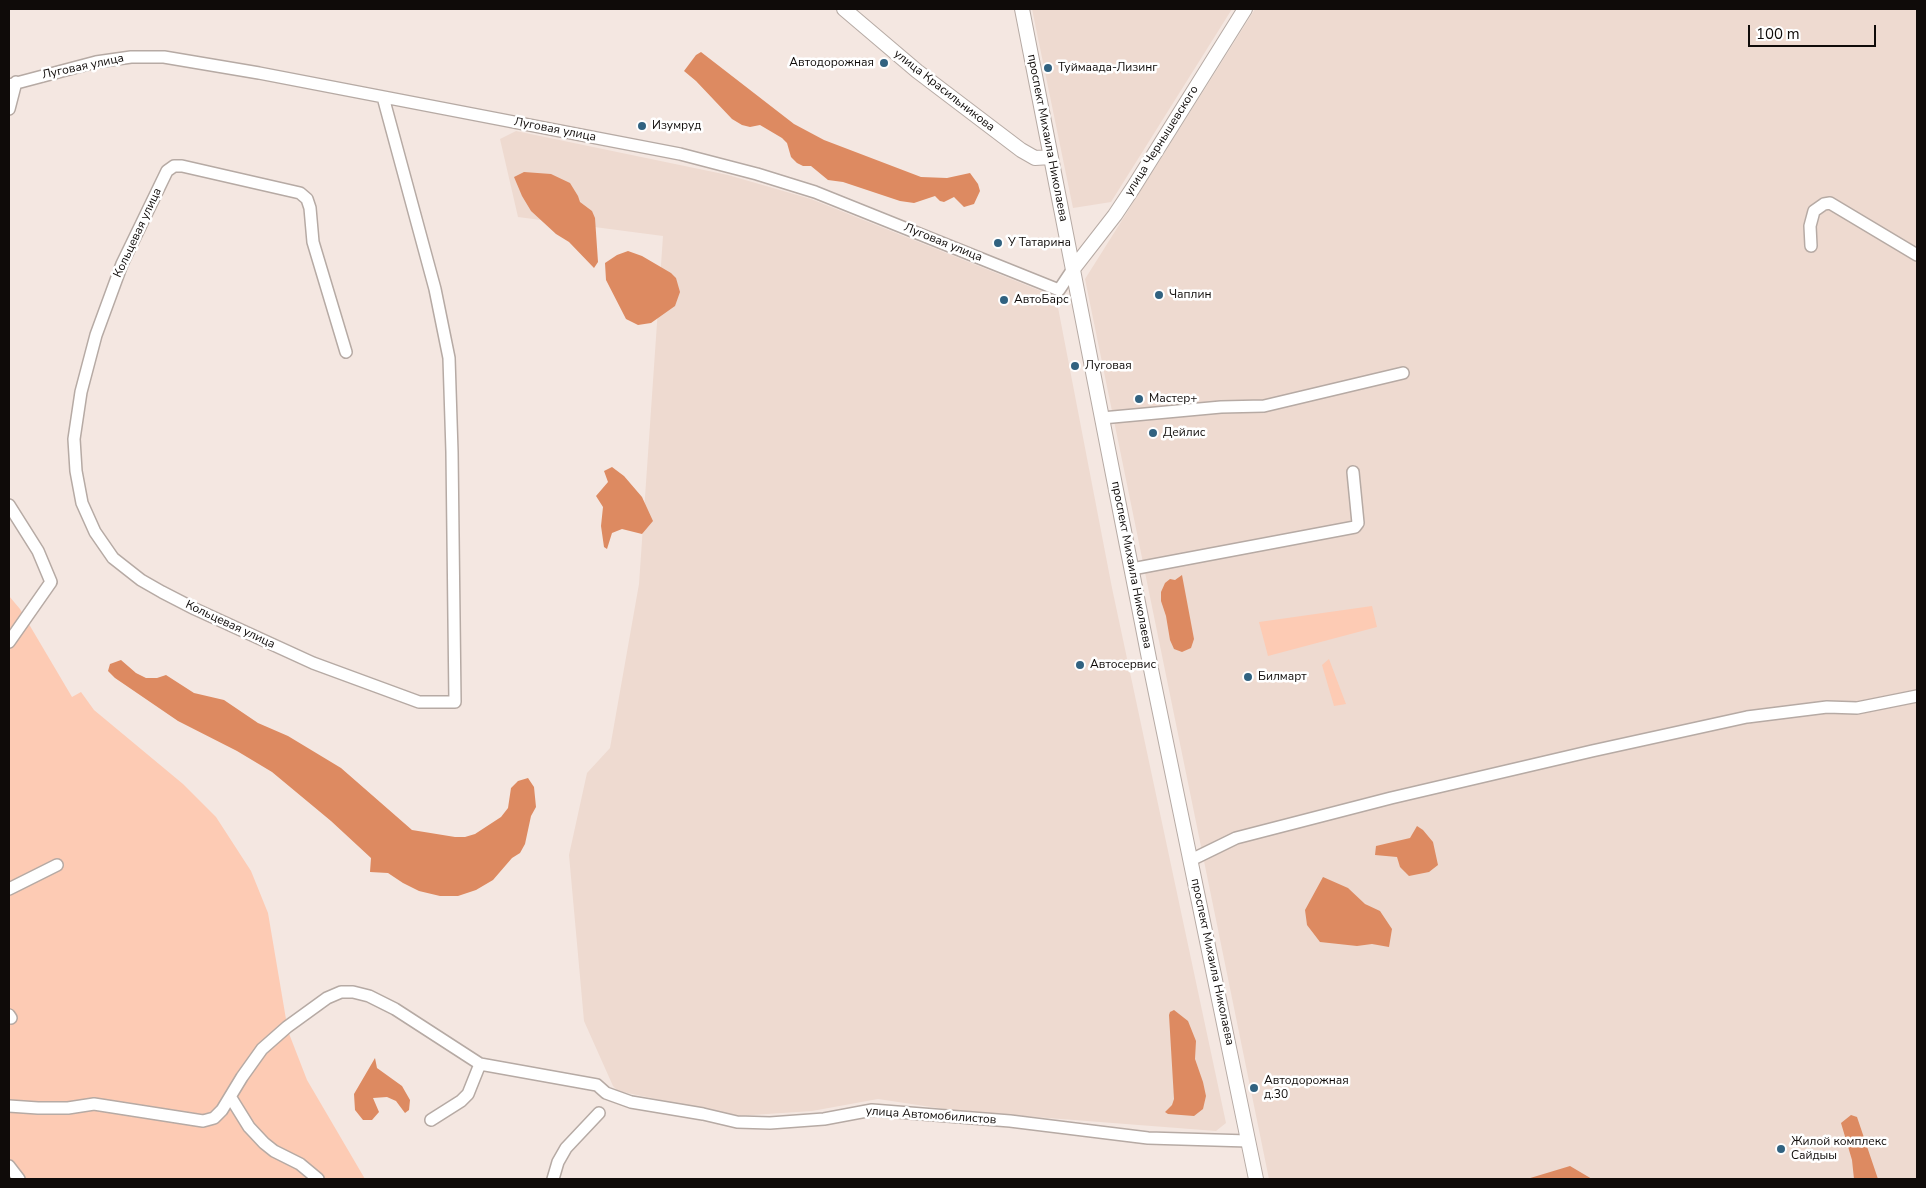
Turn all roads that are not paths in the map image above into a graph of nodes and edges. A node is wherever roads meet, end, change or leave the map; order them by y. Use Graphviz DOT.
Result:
graph roads {
  1 [pos="844,9"];
  2 [pos="1022,9"];
  3 [pos="1246,9"];
  4 [pos="12,84"];
  5 [pos="383,97"];
  6 [pos="9,109"];
  7 [pos="1051,157"];
  8 [pos="1811,246"];
  9 [pos="1917,255"];
  10 [pos="1073,268"];
  11 [pos="346,352"];
  12 [pos="1403,373"];
  13 [pos="1102,418"];
  14 [pos="1353,472"];
  15 [pos="9,505"];
  16 [pos="1132,569"];
  17 [pos="9,642"];
  18 [pos="1917,696"];
  19 [pos="1191,860"];
  20 [pos="57,866"];
  21 [pos="9,889"];
  22 [pos="480,1064"];
  23 [pos="231,1098"];
  24 [pos="9,1106"];
  25 [pos="600,1113"];
  26 [pos="431,1120"];
  27 [pos="1248,1141"];
  28 [pos="9,1166"];
  29 [pos="20,1179"];
  30 [pos="318,1179"];
  31 [pos="552,1179"];
  32 [pos="1256,1179"];
  1 -- 7 [label="main road, улица Красильникова"];
  2 -- 7 [label="main road, проспект Михаила Николаева"];
  3 -- 10 [label="main road, улица Чернышевского"];
  4 -- 5 [label="street, Луговая улица"];
  4 -- 6 [label="street"];
  5 -- 10 [label="street, Луговая улица"];
  5 -- 11 [label="street, Кольцевая улица"];
  7 -- 10 [label="main road, проспект Михаила Николаева"];
  8 -- 9 [label="street"];
  10 -- 13 [label="main road, проспект Михаила Николаева"];
  12 -- 13 [label="street"];
  13 -- 16 [label="main road, проспект Михаила Николаева"];
  14 -- 16 [label="street"];
  15 -- 17 [label="street"];
  16 -- 19 [label="main road, проспект Михаила Николаева"];
  18 -- 19 [label="street"];
  19 -- 27 [label="main road, проспект Михаила Николаева"];
  20 -- 21 [label="street"];
  22 -- 23 [label="street, улица Автомобилистов"];
  22 -- 26 [label="street"];
  22 -- 27 [label="street, улица Автомобилистов"];
  23 -- 24 [label="street, улица Автомобилистов"];
  23 -- 30 [label="street"];
  25 -- 31 [label="street"];
  27 -- 32 [label="main road, проспект Михаила Николаева"];
  28 -- 29 [label="street"];
}
